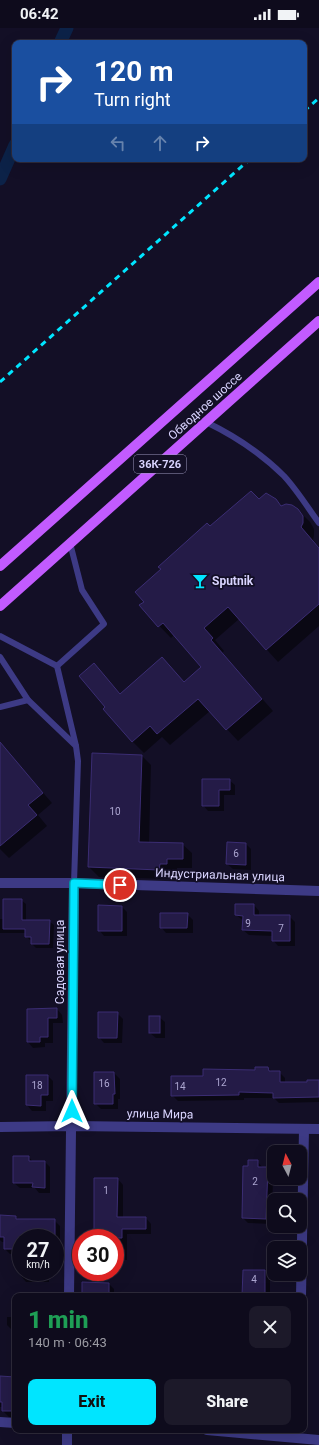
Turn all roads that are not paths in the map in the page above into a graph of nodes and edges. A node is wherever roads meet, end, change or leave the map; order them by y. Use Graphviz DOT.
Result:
graph roads {
  1 [pos="319,282"];
  2 [pos="319,320"];
  3 [pos="206,422"];
  4 [pos="319,523"];
  5 [pos="70,543"];
  6 [pos="0,566"];
  7 [pos="0,606"];
  8 [pos="0,636"];
  9 [pos="0,658"];
  10 [pos="57,666"];
  11 [pos="28,700"];
  12 [pos="0,707"];
  13 [pos="76,746"];
  14 [pos="0,883"];
  15 [pos="74,883"];
  16 [pos="319,892"];
  17 [pos="72,1126"];
  18 [pos="0,1127"];
  19 [pos="304,1128"];
  20 [pos="319,1130"];
  21 [pos="69,1293"];
  22 [pos="302,1293"];
  23 [pos="0,1422"];
  24 [pos="12,1423"];
  25 [pos="67,1433"];
  26 [pos="242,1433"];
  27 [pos="300,1438"];
  28 [pos="319,1440"];
  29 [pos="67,1445"];
  1 -- 6 [label="main road, Обводное шоссе / 36К-726"];
  2 -- 3 [label="main road, Обводное шоссе / 36К-726"];
  3 -- 4 [label="lane"];
  3 -- 5 [label="main road, Обводное шоссе / 36К-726"];
  5 -- 7 [label="main road, Обводное шоссе / 36К-726"];
  5 -- 10 [label="lane"];
  8 -- 10 [label="lane"];
  9 -- 11 [label="lane"];
  10 -- 13 [label="lane, Садовая улица"];
  11 -- 12 [label="lane"];
  11 -- 13 [label="lane"];
  13 -- 15 [label="lane, Садовая улица"];
  14 -- 15 [label="street, Индустриальная улица"];
  15 -- 16 [label="street, Индустриальная улица"];
  15 -- 17 [label="street, Садовая улица"];
  17 -- 18 [label="street, улица Мира"];
  17 -- 19 [label="street, улица Мира"];
  17 -- 21 [label="street, Садовая улица"];
  19 -- 20 [label="street, улица Мира"];
  19 -- 22 [label="street"];
  23 -- 24 [label="street"];
  25 -- 29 [label="street"];
  26 -- 27 [label="street"];
  27 -- 28 [label="street"];
}
